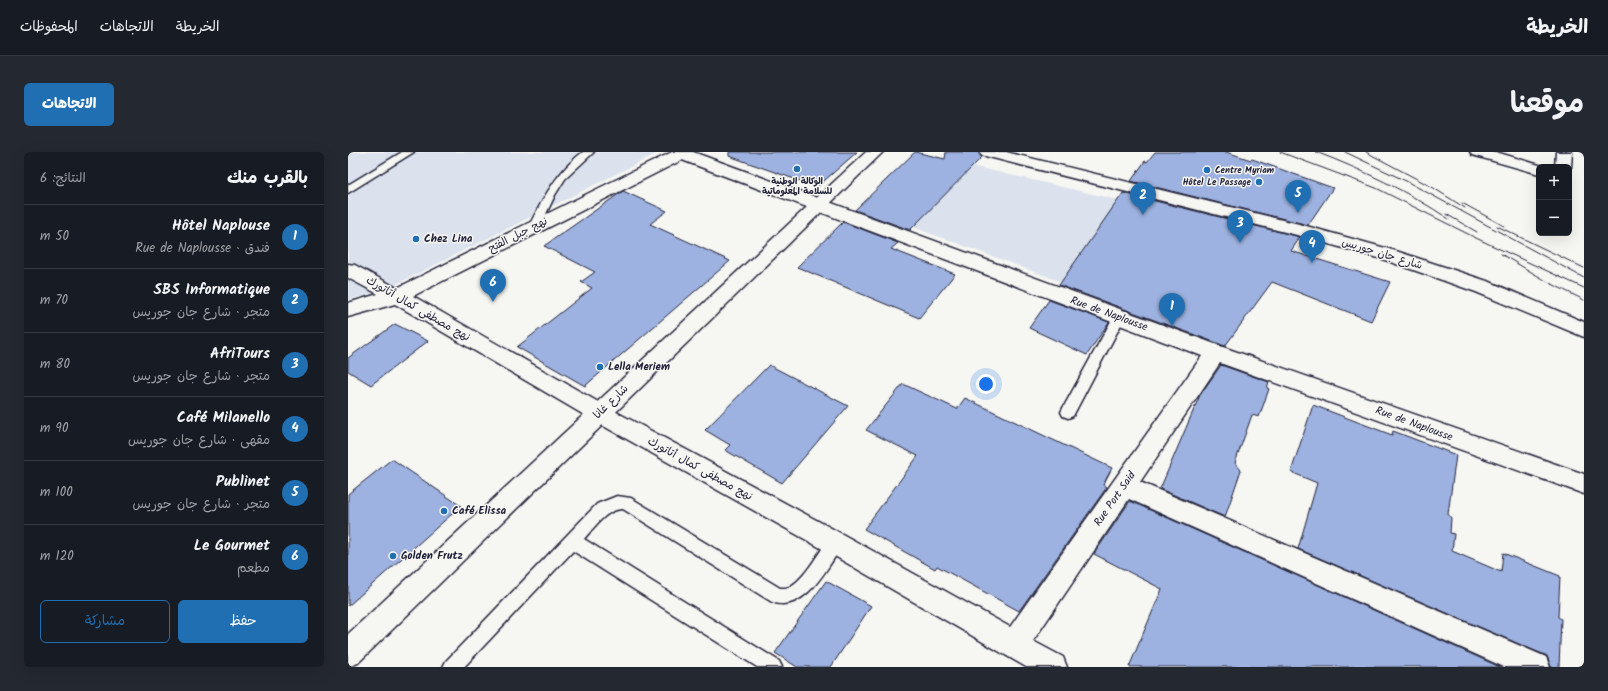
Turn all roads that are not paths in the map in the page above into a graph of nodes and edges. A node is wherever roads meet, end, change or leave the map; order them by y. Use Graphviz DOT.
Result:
graph roads {
  1 [pos="409,152"];
  2 [pos="589,152"];
  3 [pos="876,152"];
  4 [pos="987,152"];
  5 [pos="1480,152"];
  6 [pos="1564,152"];
  7 [pos="683,153"];
  8 [pos="1563,164"];
  9 [pos="1536,168"];
  10 [pos="348,190"];
  11 [pos="819,206"];
  12 [pos="534,228"];
  13 [pos="348,270"];
  14 [pos="397,296"];
  15 [pos="348,310"];
  16 [pos="1119,318"];
  17 [pos="1584,330"];
  18 [pos="1216,354"];
  19 [pos="1068,412"];
  20 [pos="599,413"];
  21 [pos="1584,484"];
  22 [pos="1124,486"];
  23 [pos="572,541"];
  24 [pos="835,543"];
  25 [pos="1014,645"];
  26 [pos="348,653"];
  27 [pos="452,667"];
  28 [pos="773,667"];
  29 [pos="1053,667"];
  30 [pos="1536,667"];
  1 -- 10 [label="lane"];
  2 -- 12 [label="lane"];
  3 -- 11 [label="street, شارع غانا"];
  4 -- 17 [label="street, شارع جان جوريس"];
  5 -- 9 [label="street"];
  6 -- 8 [label="street"];
  7 -- 11 [label="street, Rue de Naplousse"];
  7 -- 12 [label="street, نهج جبل الفتح"];
  11 -- 16 [label="street, Rue de Naplousse"];
  11 -- 20 [label="street, شارع غانا"];
  12 -- 14 [label="street, نهج جبل الفتح"];
  13 -- 14 [label="street, نهج مصطفى كمال أتاتورك"];
  14 -- 15 [label="street, نهج جبل الفتح"];
  14 -- 20 [label="street, نهج مصطفى كمال أتاتورك"];
  16 -- 18 [label="street, Rue de Naplousse"];
  16 -- 19 [label="lane"];
  18 -- 21 [label="street, Rue de Naplousse"];
  18 -- 22 [label="street, Rue Port Said"];
  20 -- 24 [label="street, نهج مصطفى كمال أتاتورك"];
  20 -- 26 [label="street, شارع غانا"];
  22 -- 25 [label="street, Rue Port Said"];
  22 -- 30 [label="street"];
  23 -- 24 [label="lane"];
  23 -- 27 [label="lane"];
  23 -- 28 [label="lane"];
  24 -- 25 [label="street, نهج مصطفى كمال أتاتورك"];
  25 -- 29 [label="street, نهج مصطفى كمال أتاتورك"];
}
